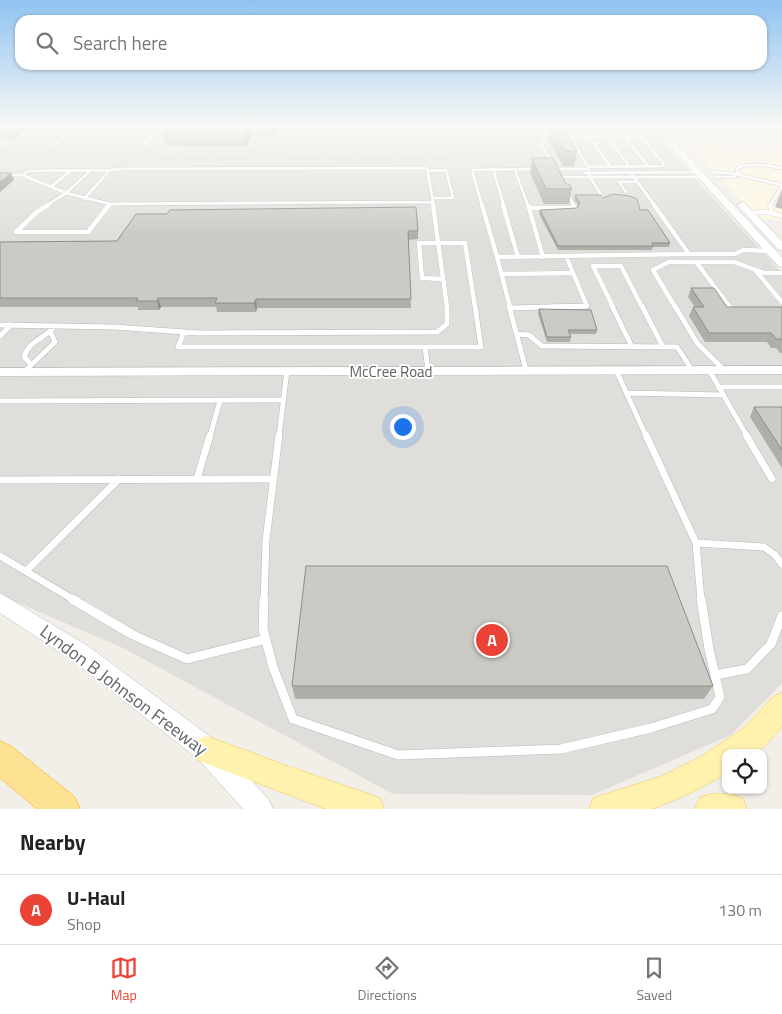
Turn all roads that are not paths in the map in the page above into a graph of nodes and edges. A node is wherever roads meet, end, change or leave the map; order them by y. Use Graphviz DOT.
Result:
graph roads {
  1 [pos="552,164"];
  2 [pos="585,164"];
  3 [pos="664,164"];
  4 [pos="695,164"];
  5 [pos="698,164"];
  6 [pos="610,166"];
  7 [pos="629,166"];
  8 [pos="648,166"];
  9 [pos="782,166"];
  10 [pos="110,170"];
  11 [pos="492,170"];
  12 [pos="515,170"];
  13 [pos="70,171"];
  14 [pos="90,171"];
  15 [pos="427,171"];
  16 [pos="589,172"];
  17 [pos="557,173"];
  18 [pos="631,173"];
  19 [pos="0,175"];
  20 [pos="707,175"];
  21 [pos="22,176"];
  22 [pos="742,176"];
  23 [pos="634,177"];
  24 [pos="637,182"];
  25 [pos="52,186"];
  26 [pos="782,186"];
  27 [pos="626,192"];
  28 [pos="66,193"];
  29 [pos="603,198"];
  30 [pos="84,199"];
  31 [pos="433,200"];
  32 [pos="110,204"];
  33 [pos="529,208"];
  34 [pos="749,213"];
  35 [pos="772,213"];
  36 [pos="782,216"];
  37 [pos="438,242"];
  38 [pos="782,247"];
  39 [pos="770,251"];
  40 [pos="689,254"];
  41 [pos="566,256"];
  42 [pos="496,257"];
  43 [pos="518,257"];
  44 [pos="543,257"];
  45 [pos="696,262"];
  46 [pos="782,264"];
  47 [pos="754,269"];
  48 [pos="573,273"];
  49 [pos="782,273"];
  50 [pos="501,274"];
  51 [pos="443,279"];
  52 [pos="782,302"];
  53 [pos="510,308"];
  54 [pos="742,310"];
  55 [pos="0,325"];
  56 [pos="11,325"];
  57 [pos="55,326"];
  58 [pos="184,332"];
  59 [pos="51,333"];
  60 [pos="517,334"];
  61 [pos="0,336"];
  62 [pos="424,347"];
  63 [pos="632,347"];
  64 [pos="663,347"];
  65 [pos="27,367"];
  66 [pos="526,370"];
  67 [pos="616,370"];
  68 [pos="692,370"];
  69 [pos="709,370"];
  70 [pos="724,370"];
  71 [pos="782,370"];
  72 [pos="287,371"];
  73 [pos="428,371"];
  74 [pos="0,372"];
  75 [pos="718,387"];
  76 [pos="782,387"];
  77 [pos="626,393"];
  78 [pos="723,395"];
  79 [pos="220,400"];
  80 [pos="284,400"];
  81 [pos="0,401"];
  82 [pos="119,479"];
  83 [pos="197,479"];
  84 [pos="274,479"];
  85 [pos="772,479"];
  86 [pos="0,480"];
  87 [pos="696,543"];
  88 [pos="0,556"];
  89 [pos="782,564"];
  90 [pos="26,572"];
  91 [pos="0,602"];
  92 [pos="782,616"];
  93 [pos="266,639"];
  94 [pos="716,675"];
  95 [pos="782,706"];
  96 [pos="738,749"];
  97 [pos="207,750"];
  98 [pos="0,757"];
  99 [pos="722,759"];
  100 [pos="63,809"];
  101 [pos="260,809"];
  102 [pos="368,809"];
  103 [pos="604,809"];
  104 [pos="710,809"];
  105 [pos="732,809"];
  1 -- 17 [label="lane"];
  2 -- 16 [label="lane"];
  3 -- 8 [label="lane"];
  4 -- 20 [label="main road"];
  5 -- 20 [label="main road"];
  6 -- 7 [label="lane"];
  6 -- 16 [label="lane"];
  7 -- 8 [label="lane"];
  9 -- 22 [label="lane"];
  10 -- 14 [label="lane"];
  10 -- 15 [label="lane"];
  10 -- 30 [label="lane"];
  11 -- 12 [label="lane"];
  11 -- 42 [label="lane"];
  11 -- 43 [label="lane"];
  12 -- 17 [label="lane"];
  12 -- 33 [label="lane"];
  13 -- 14 [label="lane"];
  13 -- 21 [label="lane"];
  13 -- 25 [label="lane"];
  14 -- 28 [label="lane"];
  15 -- 31 [label="lane"];
  15 -- 31 [label="lane"];
  16 -- 17 [label="lane"];
  16 -- 17 [label="lane"];
  16 -- 18 [label="lane"];
  16 -- 23 [label="lane"];
  16 -- 29 [label="lane"];
  17 -- 33 [label="lane"];
  18 -- 20 [label="lane"];
  18 -- 23 [label="lane"];
  19 -- 21 [label="lane"];
  20 -- 22 [label="lane"];
  20 -- 23 [label="lane"];
  20 -- 34 [label="main road"];
  20 -- 39 [label="main road"];
  21 -- 25 [label="lane"];
  22 -- 26 [label="lane"];
  23 -- 24 [label="lane"];
  24 -- 27 [label="lane"];
  24 -- 40 [label="lane"];
  25 -- 28 [label="lane"];
  26 -- 35 [label="lane"];
  28 -- 30 [label="lane"];
  28 -- 32 [label="lane"];
  30 -- 32 [label="lane"];
  31 -- 32 [label="lane"];
  31 -- 37 [label="lane"];
  33 -- 44 [label="lane"];
  34 -- 35 [label="lane"];
  34 -- 38 [label="main road"];
  35 -- 36 [label="lane"];
  37 -- 51 [label="lane"];
  37 -- 51 [label="lane"];
  37 -- 62 [label="lane"];
  39 -- 40 [label="lane"];
  39 -- 46 [label="main road"];
  40 -- 41 [label="lane"];
  41 -- 44 [label="lane"];
  41 -- 48 [label="lane"];
  42 -- 43 [label="lane"];
  42 -- 50 [label="lane"];
  43 -- 44 [label="lane"];
  45 -- 47 [label="lane"];
  45 -- 54 [label="lane"];
  45 -- 70 [label="lane"];
  47 -- 49 [label="lane"];
  47 -- 52 [label="lane"];
  48 -- 50 [label="lane"];
  48 -- 53 [label="lane"];
  50 -- 53 [label="lane"];
  51 -- 58 [label="lane"];
  53 -- 60 [label="lane"];
  55 -- 56 [label="lane"];
  56 -- 57 [label="lane"];
  56 -- 61 [label="lane"];
  57 -- 58 [label="lane"];
  57 -- 59 [label="lane"];
  58 -- 62 [label="lane"];
  59 -- 65 [label="lane"];
  59 -- 65 [label="lane"];
  60 -- 63 [label="lane"];
  60 -- 66 [label="lane"];
  62 -- 73 [label="lane"];
  63 -- 64 [label="lane"];
  63 -- 64 [label="lane"];
  64 -- 68 [label="lane"];
  65 -- 72 [label="main road, McCree Road"];
  65 -- 74 [label="main road, McCree Road"];
  66 -- 67 [label="main road, McCree Road"];
  66 -- 73 [label="main road, McCree Road"];
  67 -- 68 [label="main road, McCree Road"];
  67 -- 77 [label="lane"];
  68 -- 69 [label="main road, McCree Road"];
  69 -- 70 [label="main road, McCree Road"];
  69 -- 75 [label="lane"];
  70 -- 71 [label="main road, McCree Road"];
  72 -- 73 [label="main road, McCree Road"];
  72 -- 80 [label="lane"];
  75 -- 76 [label="lane"];
  75 -- 78 [label="lane"];
  77 -- 78 [label="lane"];
  77 -- 87 [label="lane"];
  78 -- 85 [label="lane"];
  79 -- 80 [label="lane"];
  79 -- 81 [label="lane"];
  79 -- 83 [label="lane"];
  80 -- 84 [label="lane"];
  82 -- 83 [label="lane"];
  82 -- 86 [label="lane"];
  82 -- 90 [label="lane"];
  83 -- 84 [label="lane"];
  84 -- 93 [label="lane"];
  87 -- 89 [label="lane"];
  87 -- 94 [label="lane"];
  88 -- 90 [label="lane"];
  90 -- 93 [label="lane"];
  91 -- 97 [label="main road, Lyndon B Johnson Freeway"];
  92 -- 94 [label="lane"];
  93 -- 94 [label="lane"];
  95 -- 96 [label="main road"];
  97 -- 101 [label="main road, Lyndon B Johnson Freeway"];
  97 -- 102 [label="main road"];
  98 -- 100 [label="highway"];
  99 -- 103 [label="main road"];
  104 -- 105 [label="main road"];
}
